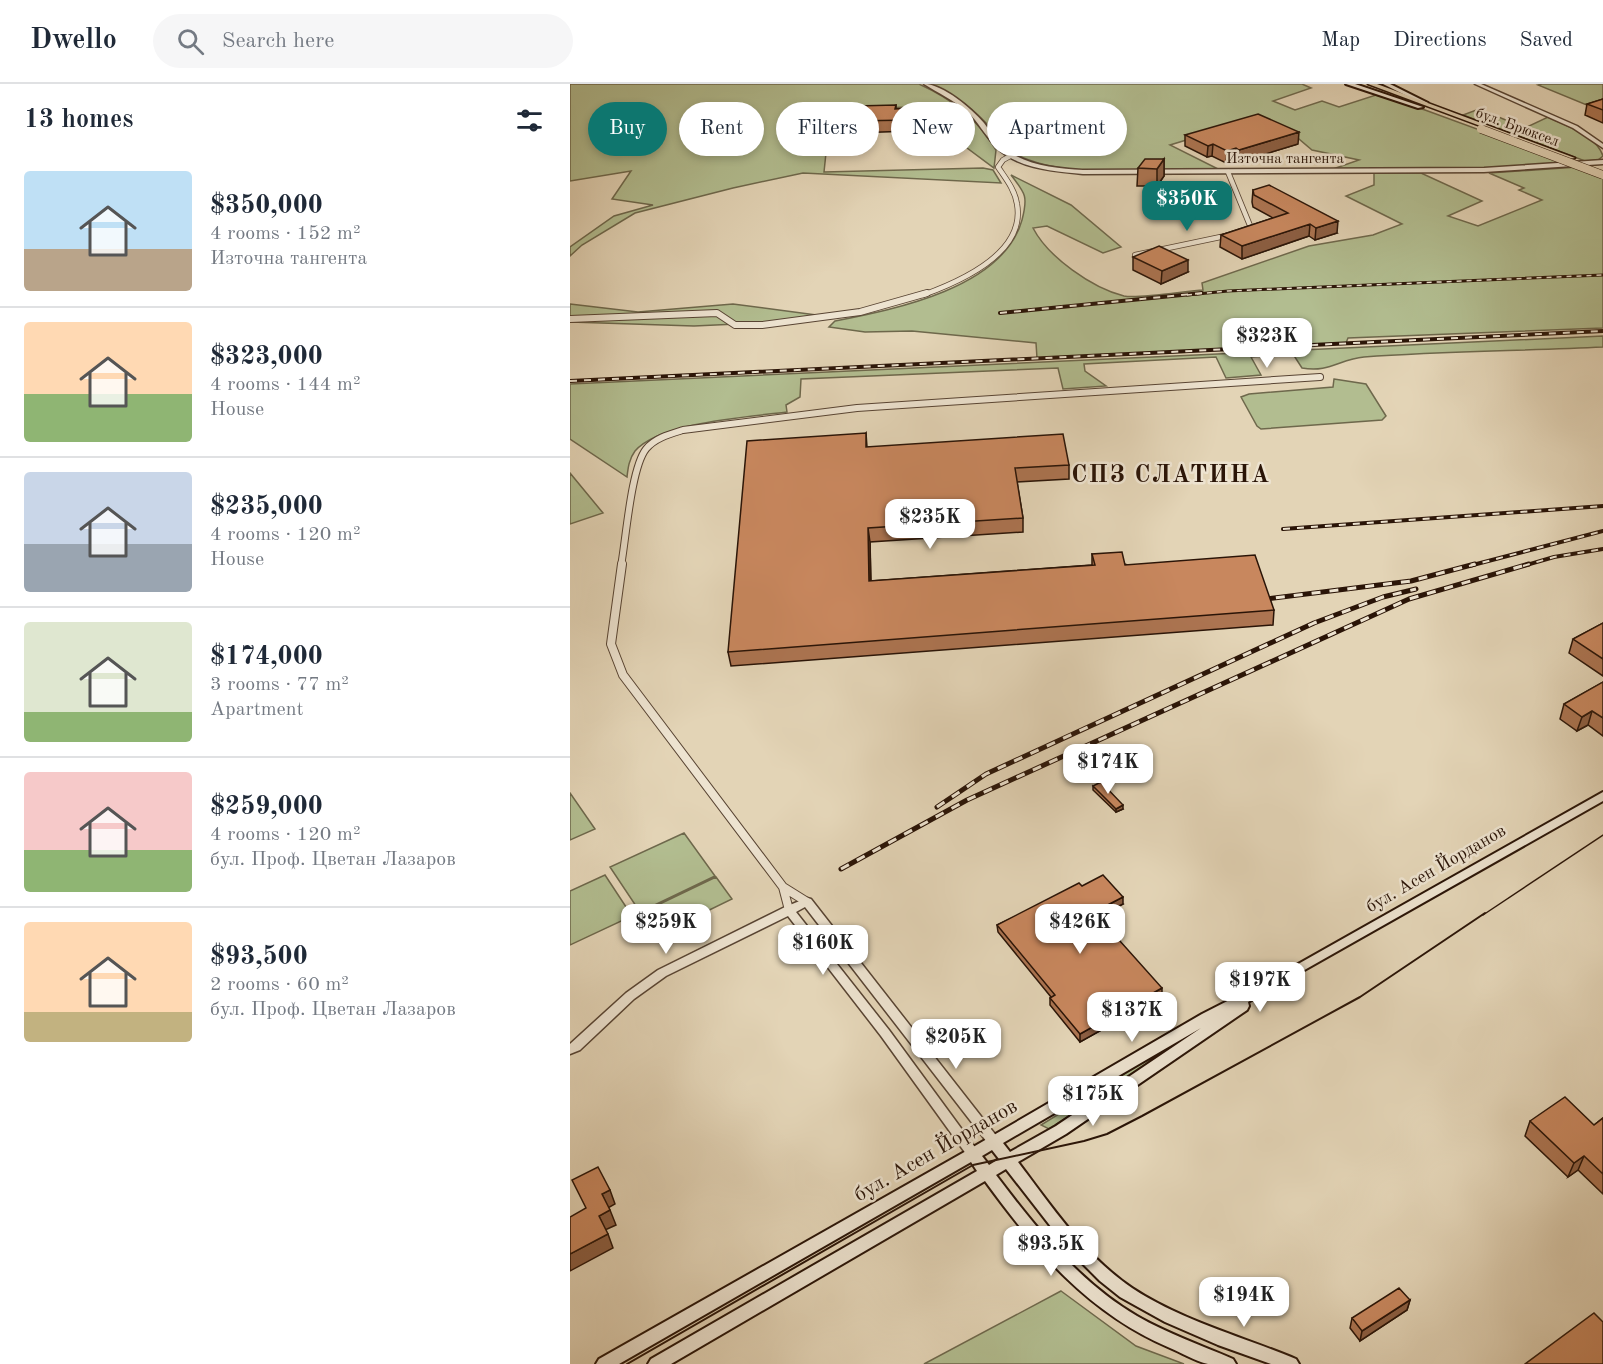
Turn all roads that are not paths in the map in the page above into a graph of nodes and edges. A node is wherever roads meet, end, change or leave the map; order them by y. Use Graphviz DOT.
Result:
graph roads {
  1 [pos="926,84"];
  2 [pos="1348,84"];
  3 [pos="1360,84"];
  4 [pos="1371,84"];
  5 [pos="1386,84"];
  6 [pos="1477,84"];
  7 [pos="1420,107"];
  8 [pos="1433,107"];
  9 [pos="1484,128"];
  10 [pos="987,132"];
  11 [pos="1603,146"];
  12 [pos="1010,156"];
  13 [pos="1014,156"];
  14 [pos="1603,162"];
  15 [pos="1603,170"];
  16 [pos="1228,172"];
  17 [pos="1603,175"];
  18 [pos="1135,255"];
  19 [pos="570,319"];
  20 [pos="1320,377"];
  21 [pos="1603,796"];
  22 [pos="783,887"];
  23 [pos="807,902"];
  24 [pos="789,910"];
  25 [pos="1288,975"];
  26 [pos="570,1049"];
  27 [pos="994,1142"];
  28 [pos="973,1154"];
  29 [pos="1008,1160"];
  30 [pos="986,1172"];
  31 [pos="604,1364"];
  32 [pos="656,1364"];
  33 [pos="1228,1364"];
  34 [pos="1291,1364"];
  1 -- 10 [label="street, Източна тангента"];
  2 -- 7 [label="main road, бул. Брюксел"];
  3 -- 7 [label="main road, бул. Брюксел"];
  4 -- 8 [label="main road, бул. Брюксел"];
  5 -- 8 [label="main road, бул. Брюксел"];
  6 -- 11 [label="street"];
  7 -- 9 [label="main road, бул. Брюксел"];
  8 -- 9 [label="main road, бул. Брюксел"];
  9 -- 15 [label="main road, бул. Брюксел, bridge"];
  9 -- 17 [label="main road, бул. Брюксел, bridge"];
  12 -- 19 [label="street"];
  13 -- 16 [label="street, Източна тангента"];
  14 -- 16 [label="street, Източна тангента"];
  16 -- 18 [label="street"];
  20 -- 22 [label="street"];
  21 -- 25 [label="main road, бул. Асен Йорданов"];
  22 -- 23 [label="street"];
  22 -- 24 [label="street"];
  23 -- 24 [label="street"];
  23 -- 27 [label="street"];
  24 -- 26 [label="street"];
  24 -- 28 [label="street"];
  25 -- 27 [label="main road, бул. Асен Йорданов"];
  25 -- 29 [label="main road, бул. Асен Йорданов"];
  27 -- 28 [label="main road, бул. Асен Йорданов"];
  27 -- 29 [label="main road"];
  28 -- 30 [label="main road"];
  28 -- 31 [label="main road, бул. Асен Йорданов"];
  29 -- 30 [label="main road, бул. Асен Йорданов"];
  29 -- 34 [label="main road"];
  30 -- 32 [label="main road, бул. Асен Йорданов"];
  30 -- 33 [label="main road"];
}
